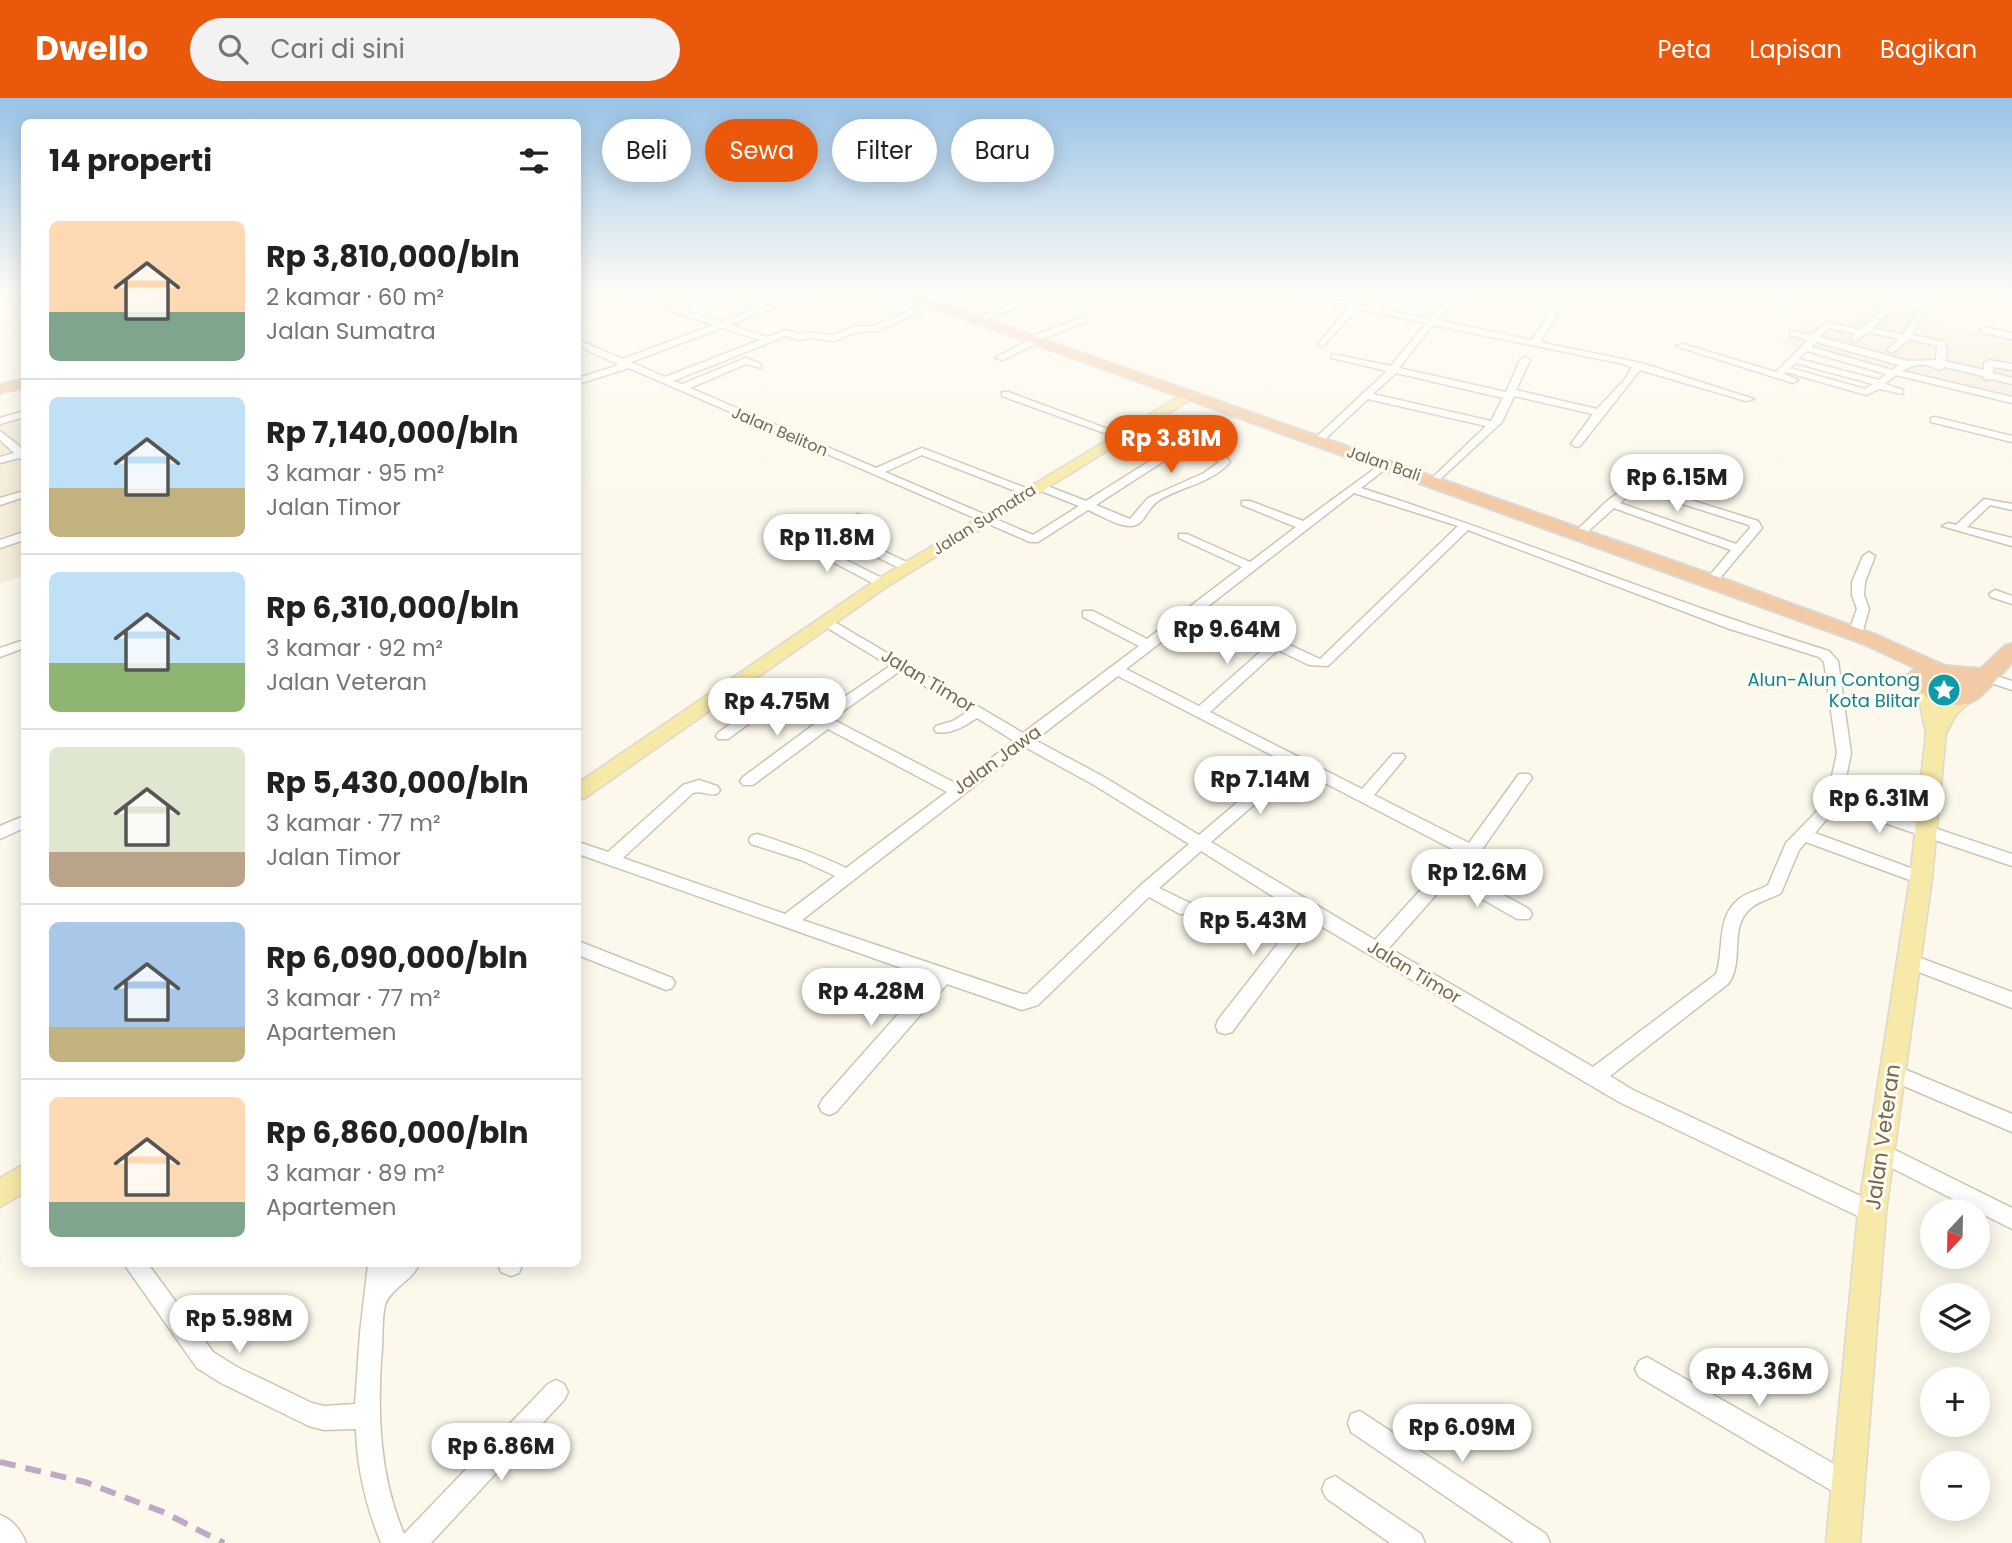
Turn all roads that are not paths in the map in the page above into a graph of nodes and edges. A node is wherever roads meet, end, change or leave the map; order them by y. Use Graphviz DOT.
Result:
graph roads {
  1 [pos="612,359"];
  2 [pos="638,359"];
  3 [pos="719,359"];
  4 [pos="741,359"];
  5 [pos="743,359"];
  6 [pos="1089,359"];
  7 [pos="1348,359"];
  8 [pos="1408,359"];
  9 [pos="1612,359"];
  10 [pos="1734,359"];
  11 [pos="1848,359"];
  12 [pos="1890,359"];
  13 [pos="1918,359"];
  14 [pos="1940,359"];
  15 [pos="1525,360"];
  16 [pos="1794,360"];
  17 [pos="717,362"];
  18 [pos="1925,363"];
  19 [pos="1908,364"];
  20 [pos="624,365"];
  21 [pos="1638,365"];
  22 [pos="1939,365"];
  23 [pos="758,366"];
  24 [pos="2012,367"];
  25 [pos="730,368"];
  26 [pos="1781,372"];
  27 [pos="1894,372"];
  28 [pos="1400,373"];
  29 [pos="746,374"];
  30 [pos="1988,377"];
  31 [pos="581,380"];
  32 [pos="664,381"];
  33 [pos="2012,382"];
  34 [pos="1802,383"];
  35 [pos="21,384"];
  36 [pos="1878,384"];
  37 [pos="681,388"];
  38 [pos="0,389"];
  39 [pos="1899,392"];
  40 [pos="1005,394"];
  41 [pos="1510,394"];
  42 [pos="1188,395"];
  43 [pos="1367,396"];
  44 [pos="1046,397"];
  45 [pos="1749,399"];
  46 [pos="2012,400"];
  47 [pos="1034,404"];
  48 [pos="1600,412"];
  49 [pos="21,415"];
  50 [pos="1935,420"];
  51 [pos="0,421"];
  52 [pos="1143,423"];
  53 [pos="1493,425"];
  54 [pos="0,434"];
  55 [pos="1118,438"];
  56 [pos="2012,439"];
  57 [pos="1188,441"];
  58 [pos="1326,443"];
  59 [pos="1576,444"];
  60 [pos="21,452"];
  61 [pos="21,455"];
  62 [pos="1160,458"];
  63 [pos="0,460"];
  64 [pos="1384,466"];
  65 [pos="876,472"];
  66 [pos="1435,481"];
  67 [pos="1032,489"];
  68 [pos="1353,489"];
  69 [pos="21,495"];
  70 [pos="0,502"];
  71 [pos="1246,503"];
  72 [pos="1611,503"];
  73 [pos="1086,507"];
  74 [pos="2012,507"];
  75 [pos="858,517"];
  76 [pos="984,519"];
  77 [pos="1466,525"];
  78 [pos="1305,526"];
  79 [pos="830,530"];
  80 [pos="786,534"];
  81 [pos="1579,534"];
  82 [pos="1182,536"];
  83 [pos="21,537"];
  84 [pos="804,542"];
  85 [pos="2012,542"];
  86 [pos="0,544"];
  87 [pos="1739,549"];
  88 [pos="1869,556"];
  89 [pos="907,567"];
  90 [pos="1252,567"];
  91 [pos="1711,581"];
  92 [pos="882,583"];
  93 [pos="1996,594"];
  94 [pos="2012,600"];
  95 [pos="1196,609"];
  96 [pos="1088,614"];
  97 [pos="826,621"];
  98 [pos="1862,637"];
  99 [pos="21,645"];
  100 [pos="1148,645"];
  101 [pos="1275,645"];
  102 [pos="2012,650"];
  103 [pos="0,653"];
  104 [pos="900,665"];
  105 [pos="1115,669"];
  106 [pos="1941,672"];
  107 [pos="1984,676"];
  108 [pos="741,678"];
  109 [pos="1919,679"];
  110 [pos="2012,686"];
  111 [pos="1968,695"];
  112 [pos="777,696"];
  113 [pos="978,711"];
  114 [pos="1202,711"];
  115 [pos="824,722"];
  116 [pos="942,729"];
  117 [pos="1936,733"];
  118 [pos="723,736"];
  119 [pos="1025,741"];
  120 [pos="1398,757"];
  121 [pos="1295,761"];
  122 [pos="1524,778"];
  123 [pos="748,781"];
  124 [pos="712,790"];
  125 [pos="956,790"];
  126 [pos="581,791"];
  127 [pos="1364,797"];
  128 [pos="1839,802"];
  129 [pos="21,823"];
  130 [pos="1924,831"];
  131 [pos="0,833"];
  132 [pos="1810,837"];
  133 [pos="757,841"];
  134 [pos="1200,843"];
  135 [pos="581,849"];
  136 [pos="1467,849"];
  137 [pos="611,859"];
  138 [pos="2012,860"];
  139 [pos="1449,872"];
  140 [pos="847,875"];
  141 [pos="1920,878"];
  142 [pos="1147,890"];
  143 [pos="1186,909"];
  144 [pos="1312,912"];
  145 [pos="1524,914"];
  146 [pos="787,922"];
  147 [pos="581,949"];
  148 [pos="1377,950"];
  149 [pos="1907,960"];
  150 [pos="943,976"];
  151 [pos="666,983"];
  152 [pos="2012,1000"];
  153 [pos="1225,1026"];
  154 [pos="1892,1072"];
  155 [pos="1597,1078"];
  156 [pos="829,1106"];
  157 [pos="2012,1123"];
  158 [pos="1881,1152"];
  159 [pos="21,1179"];
  160 [pos="0,1194"];
  161 [pos="1872,1212"];
  162 [pos="2012,1219"];
  163 [pos="137,1267"];
  164 [pos="379,1267"];
  165 [pos="405,1267"];
  166 [pos="375,1297"];
  167 [pos="1647,1369"];
  168 [pos="555,1392"];
  169 [pos="367,1416"];
  170 [pos="1360,1423"];
  171 [pos="1848,1486"];
  172 [pos="1335,1489"];
  173 [pos="0,1528"];
  174 [pos="13,1543"];
  175 [pos="394,1543"];
  176 [pos="413,1543"];
  177 [pos="1412,1543"];
  178 [pos="1537,1543"];
  179 [pos="1843,1543"];
  1 -- 20 [label="street, Jalan Beliton"];
  2 -- 20 [label="street"];
  3 -- 32 [label="street"];
  4 -- 25 [label="street"];
  5 -- 23 [label="street"];
  6 -- 42 [label="highway, Jalan Bali"];
  7 -- 28 [label="street"];
  8 -- 28 [label="street"];
  9 -- 21 [label="street"];
  10 -- 26 [label="street"];
  11 -- 27 [label="street"];
  12 -- 19 [label="street"];
  13 -- 18 [label="street"];
  14 -- 22 [label="street"];
  15 -- 41 [label="street"];
  16 -- 26 [label="street"];
  16 -- 36 [label="street"];
  17 -- 25 [label="street"];
  18 -- 19 [label="street"];
  18 -- 22 [label="street"];
  19 -- 27 [label="street"];
  20 -- 31 [label="street"];
  20 -- 32 [label="street, Jalan Beliton"];
  21 -- 45 [label="street"];
  21 -- 48 [label="street"];
  22 -- 30 [label="street"];
  24 -- 30 [label="street"];
  25 -- 29 [label="street"];
  25 -- 37 [label="street"];
  26 -- 34 [label="street"];
  26 -- 36 [label="street"];
  27 -- 36 [label="street"];
  27 -- 46 [label="street"];
  28 -- 41 [label="street"];
  28 -- 43 [label="street"];
  30 -- 33 [label="street"];
  32 -- 37 [label="street, Jalan Beliton"];
  35 -- 38 [label="highway"];
  36 -- 39 [label="street"];
  37 -- 65 [label="street, Jalan Beliton"];
  40 -- 47 [label="street"];
  41 -- 48 [label="street"];
  41 -- 53 [label="street"];
  42 -- 52 [label="main road, Jalan Sumatra"];
  42 -- 58 [label="highway, Jalan Bali"];
  43 -- 53 [label="street"];
  43 -- 58 [label="street"];
  44 -- 47 [label="street"];
  47 -- 55 [label="street"];
  48 -- 59 [label="street"];
  49 -- 51 [label="street"];
  50 -- 56 [label="street"];
  52 -- 55 [label="main road, Jalan Sumatra"];
  52 -- 57 [label="street"];
  53 -- 66 [label="street"];
  54 -- 60 [label="street"];
  55 -- 62 [label="street"];
  55 -- 67 [label="main road, Jalan Sumatra"];
  57 -- 62 [label="street"];
  57 -- 73 [label="street"];
  58 -- 64 [label="highway, Jalan Bali"];
  61 -- 63 [label="street"];
  62 -- 73 [label="street"];
  64 -- 66 [label="highway, Jalan Bali"];
  64 -- 68 [label="street, Jalan Jawa"];
  65 -- 67 [label="street"];
  65 -- 76 [label="street, Jalan Beliton"];
  66 -- 81 [label="highway, Jalan Bali"];
  67 -- 73 [label="street"];
  67 -- 76 [label="main road, Jalan Sumatra"];
  68 -- 77 [label="street"];
  68 -- 78 [label="street, Jalan Jawa"];
  69 -- 70 [label="street"];
  71 -- 78 [label="street"];
  72 -- 81 [label="street"];
  72 -- 87 [label="street"];
  72 -- 87 [label="street"];
  73 -- 76 [label="street, Jalan Beliton"];
  74 -- 85 [label="street"];
  75 -- 79 [label="street"];
  76 -- 89 [label="main road, Jalan Sumatra"];
  77 -- 101 [label="street"];
  77 -- 128 [label="street"];
  78 -- 90 [label="street, Jalan Jawa"];
  79 -- 84 [label="street"];
  79 -- 89 [label="street"];
  80 -- 84 [label="street"];
  81 -- 91 [label="highway, Jalan Bali"];
  82 -- 90 [label="street"];
  83 -- 86 [label="street"];
  84 -- 92 [label="street"];
  87 -- 91 [label="street"];
  88 -- 98 [label="street"];
  89 -- 92 [label="main road, Jalan Sumatra"];
  90 -- 95 [label="street, Jalan Jawa"];
  91 -- 98 [label="highway, Jalan Bali"];
  92 -- 97 [label="main road, Jalan Sumatra"];
  93 -- 94 [label="street"];
  95 -- 100 [label="street, Jalan Jawa"];
  95 -- 101 [label="street"];
  96 -- 100 [label="street"];
  97 -- 104 [label="street, Jalan Timor"];
  97 -- 108 [label="main road, Jalan Sumatra"];
  98 -- 106 [label="highway"];
  98 -- 109 [label="highway"];
  99 -- 103 [label="street"];
  100 -- 105 [label="street, Jalan Jawa"];
  101 -- 114 [label="street"];
  102 -- 107 [label="highway"];
  104 -- 113 [label="street, Jalan Timor"];
  104 -- 115 [label="street"];
  105 -- 114 [label="street"];
  105 -- 119 [label="street, Jalan Jawa"];
  106 -- 107 [label="highway"];
  106 -- 109 [label="highway"];
  106 -- 111 [label="highway"];
  107 -- 110 [label="street"];
  107 -- 111 [label="highway"];
  108 -- 112 [label="street"];
  108 -- 126 [label="main road, Jalan Sumatra"];
  109 -- 111 [label="highway"];
  109 -- 117 [label="main road, Jalan Veteran"];
  111 -- 117 [label="main road, Jalan Veteran"];
  112 -- 115 [label="street"];
  112 -- 118 [label="street"];
  113 -- 116 [label="street"];
  113 -- 119 [label="street, Jalan Timor"];
  114 -- 121 [label="street"];
  115 -- 123 [label="street"];
  115 -- 125 [label="street"];
  117 -- 130 [label="main road, Jalan Veteran"];
  119 -- 125 [label="street, Jalan Jawa"];
  119 -- 134 [label="street, Jalan Timor"];
  120 -- 127 [label="street"];
  121 -- 127 [label="street"];
  121 -- 134 [label="street"];
  122 -- 136 [label="street"];
  124 -- 137 [label="street"];
  125 -- 140 [label="street, Jalan Jawa"];
  127 -- 136 [label="street"];
  128 -- 130 [label="street"];
  128 -- 132 [label="street"];
  129 -- 131 [label="street"];
  130 -- 138 [label="street"];
  130 -- 141 [label="main road, Jalan Veteran"];
  132 -- 141 [label="street"];
  132 -- 155 [label="street"];
  133 -- 140 [label="street"];
  134 -- 142 [label="street"];
  134 -- 144 [label="street, Jalan Timor"];
  135 -- 137 [label="street"];
  136 -- 139 [label="street"];
  137 -- 146 [label="street"];
  139 -- 145 [label="street"];
  139 -- 148 [label="street"];
  140 -- 146 [label="street, Jalan Jawa"];
  141 -- 149 [label="main road, Jalan Veteran"];
  142 -- 143 [label="street"];
  142 -- 150 [label="street"];
  144 -- 148 [label="street, Jalan Timor"];
  144 -- 153 [label="street"];
  146 -- 150 [label="street"];
  147 -- 151 [label="street"];
  148 -- 155 [label="street, Jalan Timor"];
  149 -- 152 [label="street"];
  149 -- 154 [label="main road, Jalan Veteran"];
  150 -- 156 [label="street"];
  154 -- 157 [label="street"];
  154 -- 158 [label="main road, Jalan Veteran"];
  155 -- 161 [label="street, Jalan Timor"];
  158 -- 161 [label="main road, Jalan Veteran"];
  158 -- 162 [label="street"];
  159 -- 160 [label="main road"];
  161 -- 171 [label="main road, Jalan Veteran"];
  163 -- 169 [label="street"];
  164 -- 166 [label="street"];
  165 -- 166 [label="street"];
  166 -- 169 [label="street"];
  167 -- 171 [label="street"];
  168 -- 176 [label="street"];
  169 -- 175 [label="street"];
  170 -- 178 [label="street"];
  171 -- 179 [label="main road, Jalan Veteran"];
  172 -- 177 [label="street"];
  173 -- 174 [label="street"];
}
